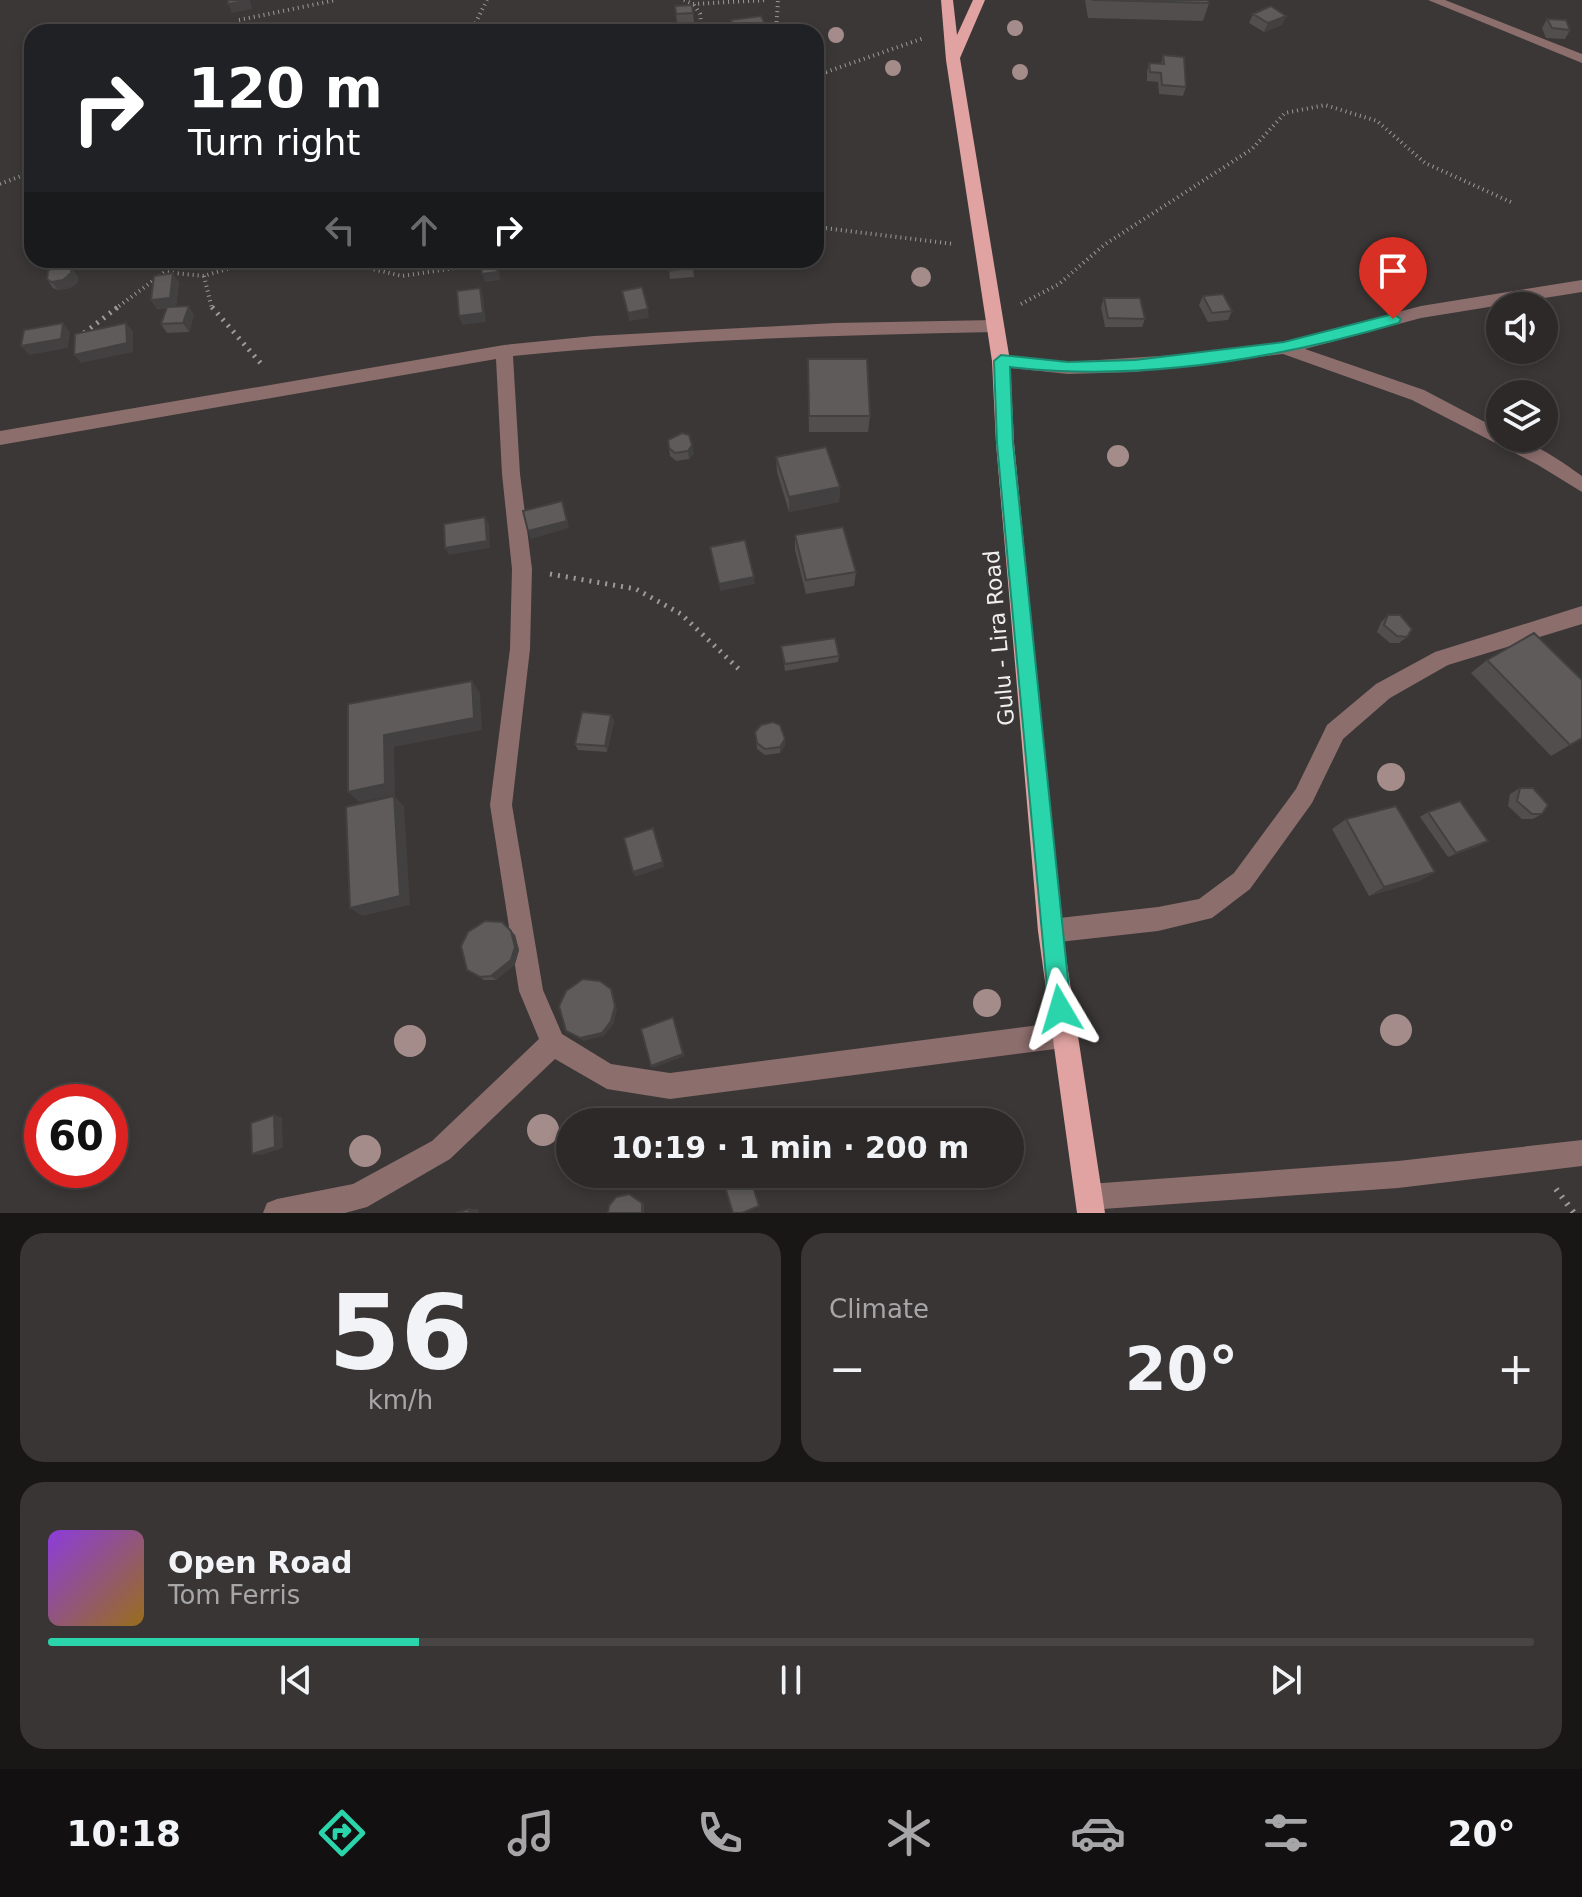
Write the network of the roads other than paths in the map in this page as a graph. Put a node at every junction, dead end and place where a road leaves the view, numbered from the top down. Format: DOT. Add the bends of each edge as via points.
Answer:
graph roads {
  1 [pos="947,0"];
  2 [pos="979,0"];
  3 [pos="1434,0"];
  4 [pos="1582,59"];
  5 [pos="953,60"];
  6 [pos="1582,286"];
  7 [pos="994,320"];
  8 [pos="1284,348"];
  9 [pos="504,351"];
  10 [pos="1001,361"];
  11 [pos="1486,431"];
  12 [pos="0,438"];
  13 [pos="1528,452"];
  14 [pos="1582,485"];
  15 [pos="1582,615"];
  16 [pos="1050,931"];
  17 [pos="1063,1035"];
  18 [pos="553,1043"];
  19 [pos="1582,1153"];
  20 [pos="1090,1205"];
  21 [pos="277,1213"];
  1 -- 5 [label="main road, Gulu - Lira Road"];
  2 -- 5 [label="main road"];
  3 -- 4 [label="street"];
  5 -- 7 [label="main road, Gulu - Lira Road"];
  6 -- 8 [label="street" via="1421,312"];
  7 -- 9 [label="street"];
  7 -- 10 [label="main road, Gulu - Lira Road"];
  8 -- 10 [label="street" via="1135,366 1068,368"];
  8 -- 11 [label="street" via="1418,395"];
  9 -- 12 [label="street"];
  9 -- 18 [label="street" via="522,569 520,649 501,805 531,991"];
  10 -- 16 [label="main road, Gulu - Lira Road"];
  13 -- 14 [label="street"];
  15 -- 16 [label="street" via="1442,658 1383,691 1335,732 1304,796 1251,869 1204,910"];
  16 -- 17 [label="main road, Gulu - Lira Road"];
  17 -- 18 [label="street" via="670,1086 607,1076"];
  17 -- 20 [label="main road, Gulu - Lira Road"];
  18 -- 21 [label="street" via="441,1150 357,1197"];
  19 -- 20 [label="street"];
}
